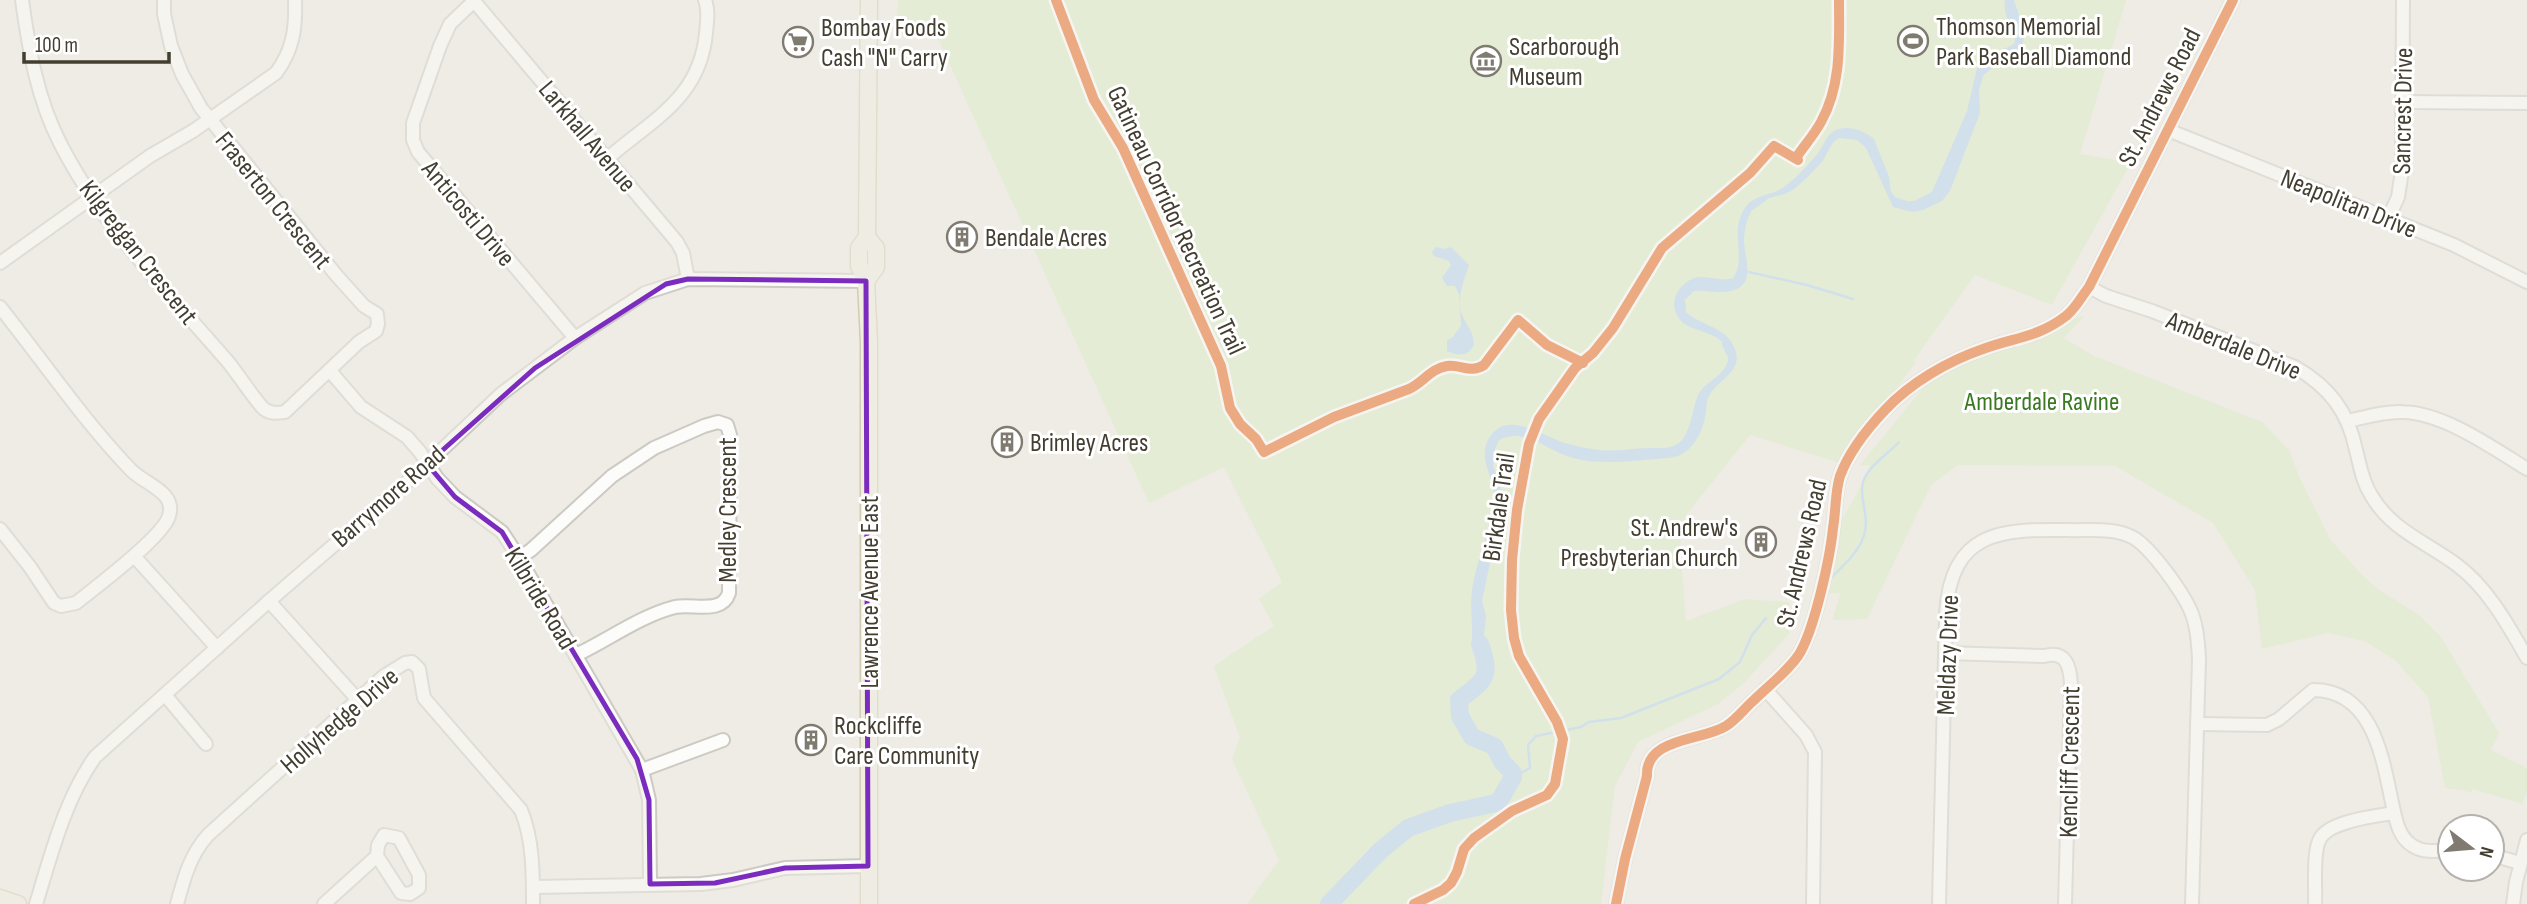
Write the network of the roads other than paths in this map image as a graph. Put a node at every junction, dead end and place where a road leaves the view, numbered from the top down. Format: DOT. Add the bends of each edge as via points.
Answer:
graph roads {
  1 [pos="22,0"];
  2 [pos="164,0"];
  3 [pos="295,0"];
  4 [pos="473,0"];
  5 [pos="705,0"];
  6 [pos="869,0"];
  7 [pos="2233,0"];
  8 [pos="2403,0"];
  9 [pos="2403,103"];
  10 [pos="2527,103"];
  11 [pos="209,120"];
  12 [pos="2168,130"];
  13 [pos="608,158"];
  14 [pos="93,198"];
  15 [pos="2388,219"];
  16 [pos="0,262"];
  17 [pos="688,279"];
  18 [pos="866,281"];
  19 [pos="2527,282"];
  20 [pos="2089,287"];
  21 [pos="0,307"];
  22 [pos="575,338"];
  23 [pos="330,371"];
  24 [pos="2348,421"];
  25 [pos="427,464"];
  26 [pos="2527,469"];
  27 [pos="0,529"];
  28 [pos="134,556"];
  29 [pos="519,558"];
  30 [pos="268,601"];
  31 [pos="217,648"];
  32 [pos="1945,653"];
  33 [pos="576,655"];
  34 [pos="2527,658"];
  35 [pos="1765,689"];
  36 [pos="165,695"];
  37 [pos="358,700"];
  38 [pos="2197,724"];
  39 [pos="723,740"];
  40 [pos="206,744"];
  41 [pos="642,770"];
  42 [pos="2394,813"];
  43 [pos="2527,840"];
  44 [pos="2436,851"];
  45 [pos="377,856"];
  46 [pos="2506,859"];
  47 [pos="2520,863"];
  48 [pos="868,866"];
  49 [pos="650,884"];
  50 [pos="533,887"];
  51 [pos="0,898"];
  52 [pos="18,904"];
  53 [pos="36,904"];
  54 [pos="177,904"];
  55 [pos="324,904"];
  56 [pos="533,904"];
  57 [pos="869,904"];
  58 [pos="1616,904"];
  59 [pos="1813,904"];
  60 [pos="1939,904"];
  61 [pos="2066,904"];
  62 [pos="2192,904"];
  63 [pos="2315,904"];
  64 [pos="2513,904"];
  1 -- 14 [label="street, Kilgreggan Crescent" via="34,75 47,114"];
  2 -- 11 [label="street, Fraserton Crescent" via="171,46"];
  3 -- 11 [label="street" via="295,33 285,61 276,73"];
  4 -- 13 [label="street, Larkhall Avenue"];
  4 -- 22 [label="street, Anticosti Drive" via="450,24 440,46 413,123 413,140 418,152"];
  5 -- 13 [label="street" via="706,40 693,80 678,100"];
  6 -- 18 [label="main road, Lawrence Avenue East" via="867,237 876,248 876,267"];
  7 -- 12 [label="street, St. Andrews Road"];
  8 -- 9 [label="street, Sancrest Drive"];
  9 -- 10 [label="street"];
  9 -- 15 [label="street, Sancrest Drive" via="2402,181"];
  11 -- 14 [label="street"];
  11 -- 23 [label="street, Fraserton Crescent" via="337,276 377,314 376,331"];
  12 -- 15 [label="street, Neapolitan Drive"];
  12 -- 20 [label="street, St. Andrews Road"];
  13 -- 17 [label="street, Larkhall Avenue" via="677,242"];
  14 -- 16 [label="street"];
  14 -- 23 [label="street, Kilgreggan Crescent" via="263,408 285,412"];
  15 -- 19 [label="street, Neapolitan Drive" via="2454,245"];
  17 -- 18 [label="street, Barrymore Road"];
  17 -- 22 [label="street, Barrymore Road" via="645,293"];
  18 -- 48 [label="main road, Lawrence Avenue East"];
  20 -- 24 [label="street, Amberdale Drive" via="2295,368 2330,393"];
  20 -- 35 [label="street, St. Andrews Road" via="2071,311 2049,327 1948,364 1885,410 1853,450 1840,476 1825,576 1804,644"];
  21 -- 28 [label="street" via="132,471 169,500 169,518"];
  22 -- 25 [label="street, Barrymore Road" via="501,394"];
  23 -- 25 [label="street, Kilbride Road" via="361,407 407,437"];
  24 -- 26 [label="street" via="2396,412 2421,414 2473,436"];
  24 -- 34 [label="street, Amberdale Drive" via="2365,482 2377,505 2394,525 2458,565 2483,588"];
  25 -- 29 [label="street, Kilbride Road" via="455,497 502,532"];
  25 -- 30 [label="street, Barrymore Road"];
  27 -- 28 [label="street" via="49,598 61,606 76,603"];
  28 -- 31 [label="street"];
  29 -- 33 [label="street, Kilbride Road"];
  29 -- 33 [label="street, Medley Crescent" via="612,476 654,448 704,426 727,425 726,601 652,615"];
  30 -- 31 [label="street, Barrymore Road"];
  30 -- 37 [label="street"];
  31 -- 36 [label="street, Barrymore Road"];
  32 -- 38 [label="street, Meldazy Drive" via="1950,581 1975,546 2016,530 2125,534 2151,552 2192,613 2198,631"];
  32 -- 60 [label="street, Meldazy Drive"];
  32 -- 61 [label="street, Kencliff Crescent" via="2054,654 2068,663"];
  33 -- 41 [label="street, Kilbride Road"];
  35 -- 58 [label="street, St. Andrews Road" via="1727,725 1667,746 1653,758 1647,767"];
  35 -- 59 [label="street" via="1806,735 1815,752"];
  36 -- 40 [label="street"];
  36 -- 53 [label="street, Barrymore Road" via="85,770 60,828"];
  37 -- 50 [label="street, Hollyhedge Drive" via="405,663 412,662 419,669 424,698 522,810"];
  37 -- 54 [label="street, Hollyhedge Drive" via="202,841 189,863"];
  38 -- 42 [label="street" via="2267,725 2313,690 2339,695 2368,722"];
  38 -- 62 [label="street, Meldazy Drive"];
  39 -- 41 [label="street"];
  41 -- 49 [label="street, Kilbride Road" via="649,800"];
  42 -- 44 [label="street" via="2403,838 2413,846"];
  42 -- 63 [label="street" via="2334,826 2321,837"];
  43 -- 47 [label="street"];
  45 -- 45 [label="street" via="384,835 399,838 419,875 419,888 401,893"];
  45 -- 55 [label="street"];
  46 -- 47 [label="street"];
  47 -- 64 [label="street"];
  48 -- 49 [label="street" via="785,868 715,883"];
  48 -- 57 [label="main road, Lawrence Avenue East"];
  49 -- 50 [label="street"];
  50 -- 56 [label="street, Hollyhedge Drive"];
  51 -- 52 [label="main road"];
}
